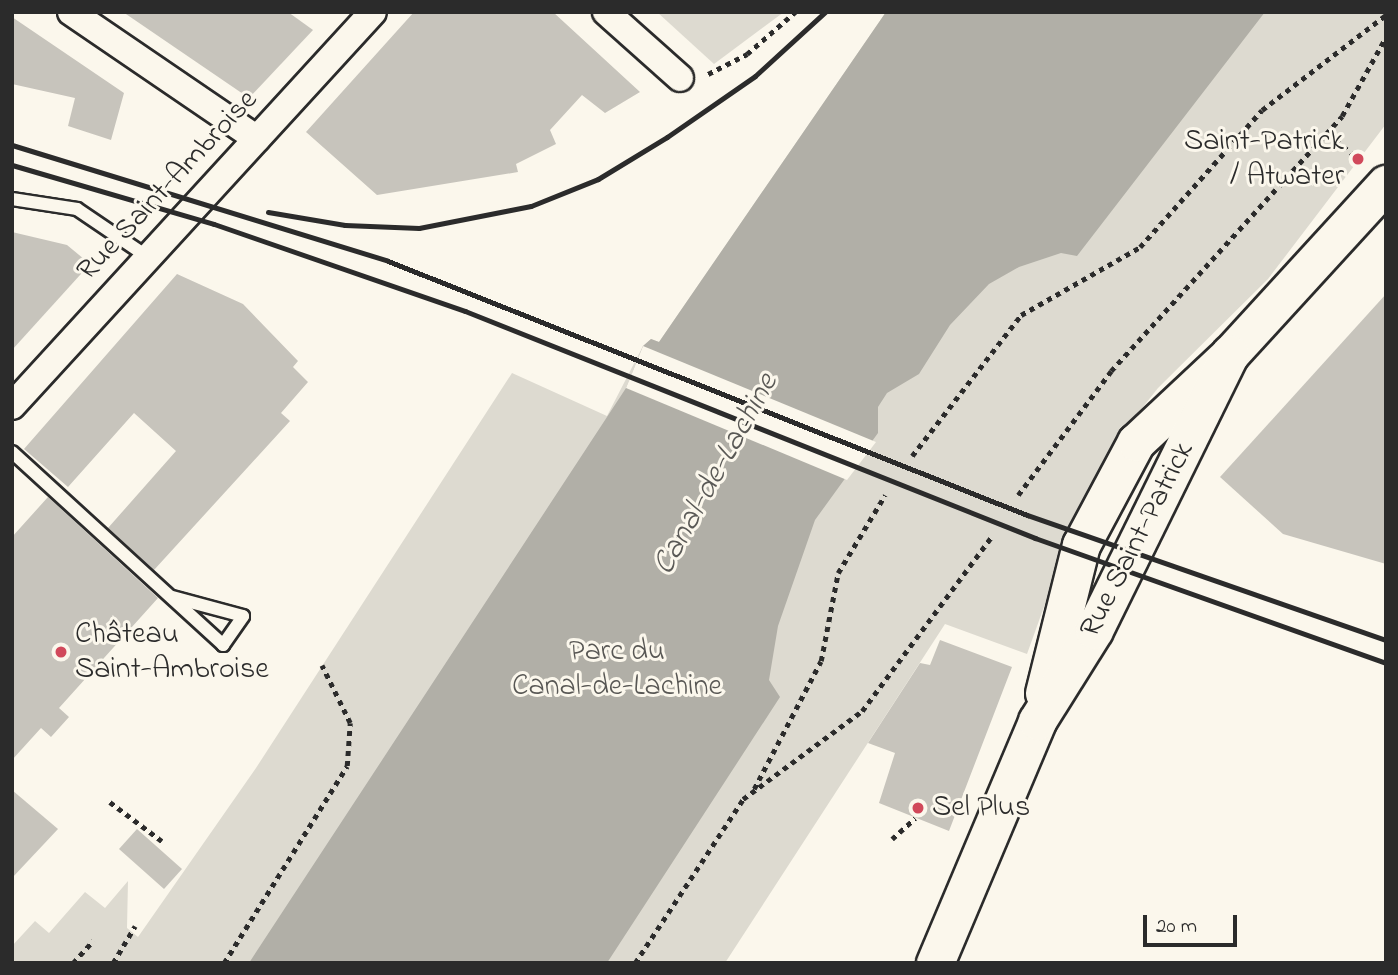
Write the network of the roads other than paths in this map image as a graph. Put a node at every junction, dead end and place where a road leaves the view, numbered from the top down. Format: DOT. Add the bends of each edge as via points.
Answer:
graph roads {
  1 [pos="71,12"];
  2 [pos="373,12"];
  3 [pos="606,12"];
  4 [pos="680,78"];
  5 [pos="257,139"];
  6 [pos="1386,184"];
  7 [pos="12,199"];
  8 [pos="148,257"];
  9 [pos="12,406"];
  10 [pos="12,452"];
  11 [pos="172,597"];
  12 [pos="935,963"];
  1 -- 5 [label="street"];
  2 -- 5 [label="street, Rue Saint-Ambroise"];
  3 -- 4 [label="street"];
  5 -- 8 [label="street, Rue Saint-Ambroise"];
  6 -- 12 [label="main road, Rue Saint-Patrick" via="1230,354 1149,427 1110,485 1081,545 1037,721"];
  7 -- 8 [label="lane" via="77,209"];
  8 -- 9 [label="street, Rue Saint-Ambroise"];
  10 -- 11 [label="lane"];
  11 -- 11 [label="lane" via="223,645 243,615"];
}
